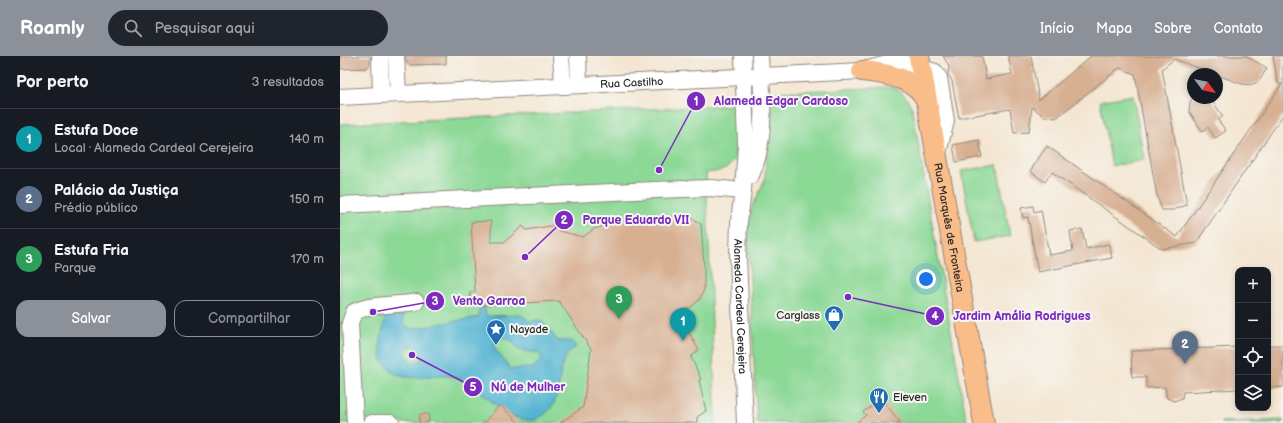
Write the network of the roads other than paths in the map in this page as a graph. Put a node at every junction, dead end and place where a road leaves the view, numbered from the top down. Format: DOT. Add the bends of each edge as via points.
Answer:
graph roads {
  1 [pos="380,56"];
  2 [pos="396,56"];
  3 [pos="561,56"];
  4 [pos="578,56"];
  5 [pos="744,56"];
  6 [pos="760,56"];
  7 [pos="898,59"];
  8 [pos="920,61"];
  9 [pos="862,70"];
  10 [pos="761,76"];
  11 [pos="745,77"];
  12 [pos="579,85"];
  13 [pos="563,86"];
  14 [pos="398,94"];
  15 [pos="382,95"];
  16 [pos="340,97"];
  17 [pos="926,100"];
  18 [pos="937,163"];
  19 [pos="743,191"];
  20 [pos="340,205"];
  21 [pos="416,302"];
  22 [pos="355,423"];
  23 [pos="372,423"];
  24 [pos="391,423"];
  25 [pos="745,423"];
  26 [pos="984,423"];
  1 -- 15 [label="street"];
  2 -- 14 [label="street"];
  3 -- 13 [label="street"];
  4 -- 12 [label="street"];
  5 -- 11 [label="street"];
  6 -- 10 [label="street"];
  7 -- 8 [label="street, Rua Castilho"];
  7 -- 9 [label="street, Rua Castilho"];
  8 -- 17 [label="main road, Rua Marquês de Fronteira"];
  8 -- 18 [label="street, Rua Castilho" via="939,78 946,116"];
  9 -- 10 [label="street, Rua Castilho"];
  9 -- 17 [label="main road" via="910,83 922,92"];
  10 -- 11 [label="street, Rua Castilho"];
  10 -- 19 [label="street" via="760,141 754,168"];
  11 -- 12 [label="street, Rua Castilho"];
  11 -- 19 [label="street" via="746,145"];
  12 -- 13 [label="street, Rua Castilho"];
  13 -- 14 [label="street, Rua Castilho"];
  14 -- 15 [label="street, Rua Castilho"];
  15 -- 16 [label="street, Rua Castilho"];
  17 -- 18 [label="main road, Rua Marquês de Fronteira"];
  18 -- 26 [label="main road, Rua Marquês de Fronteira"];
  19 -- 20 [label="street" via="712,188"];
  19 -- 25 [label="street, Alameda Cardeal Cerejeira" via="738,257"];
  21 -- 22 [label="street" via="365,306 354,312 350,323"];
  23 -- 24 [label="street"];
}
